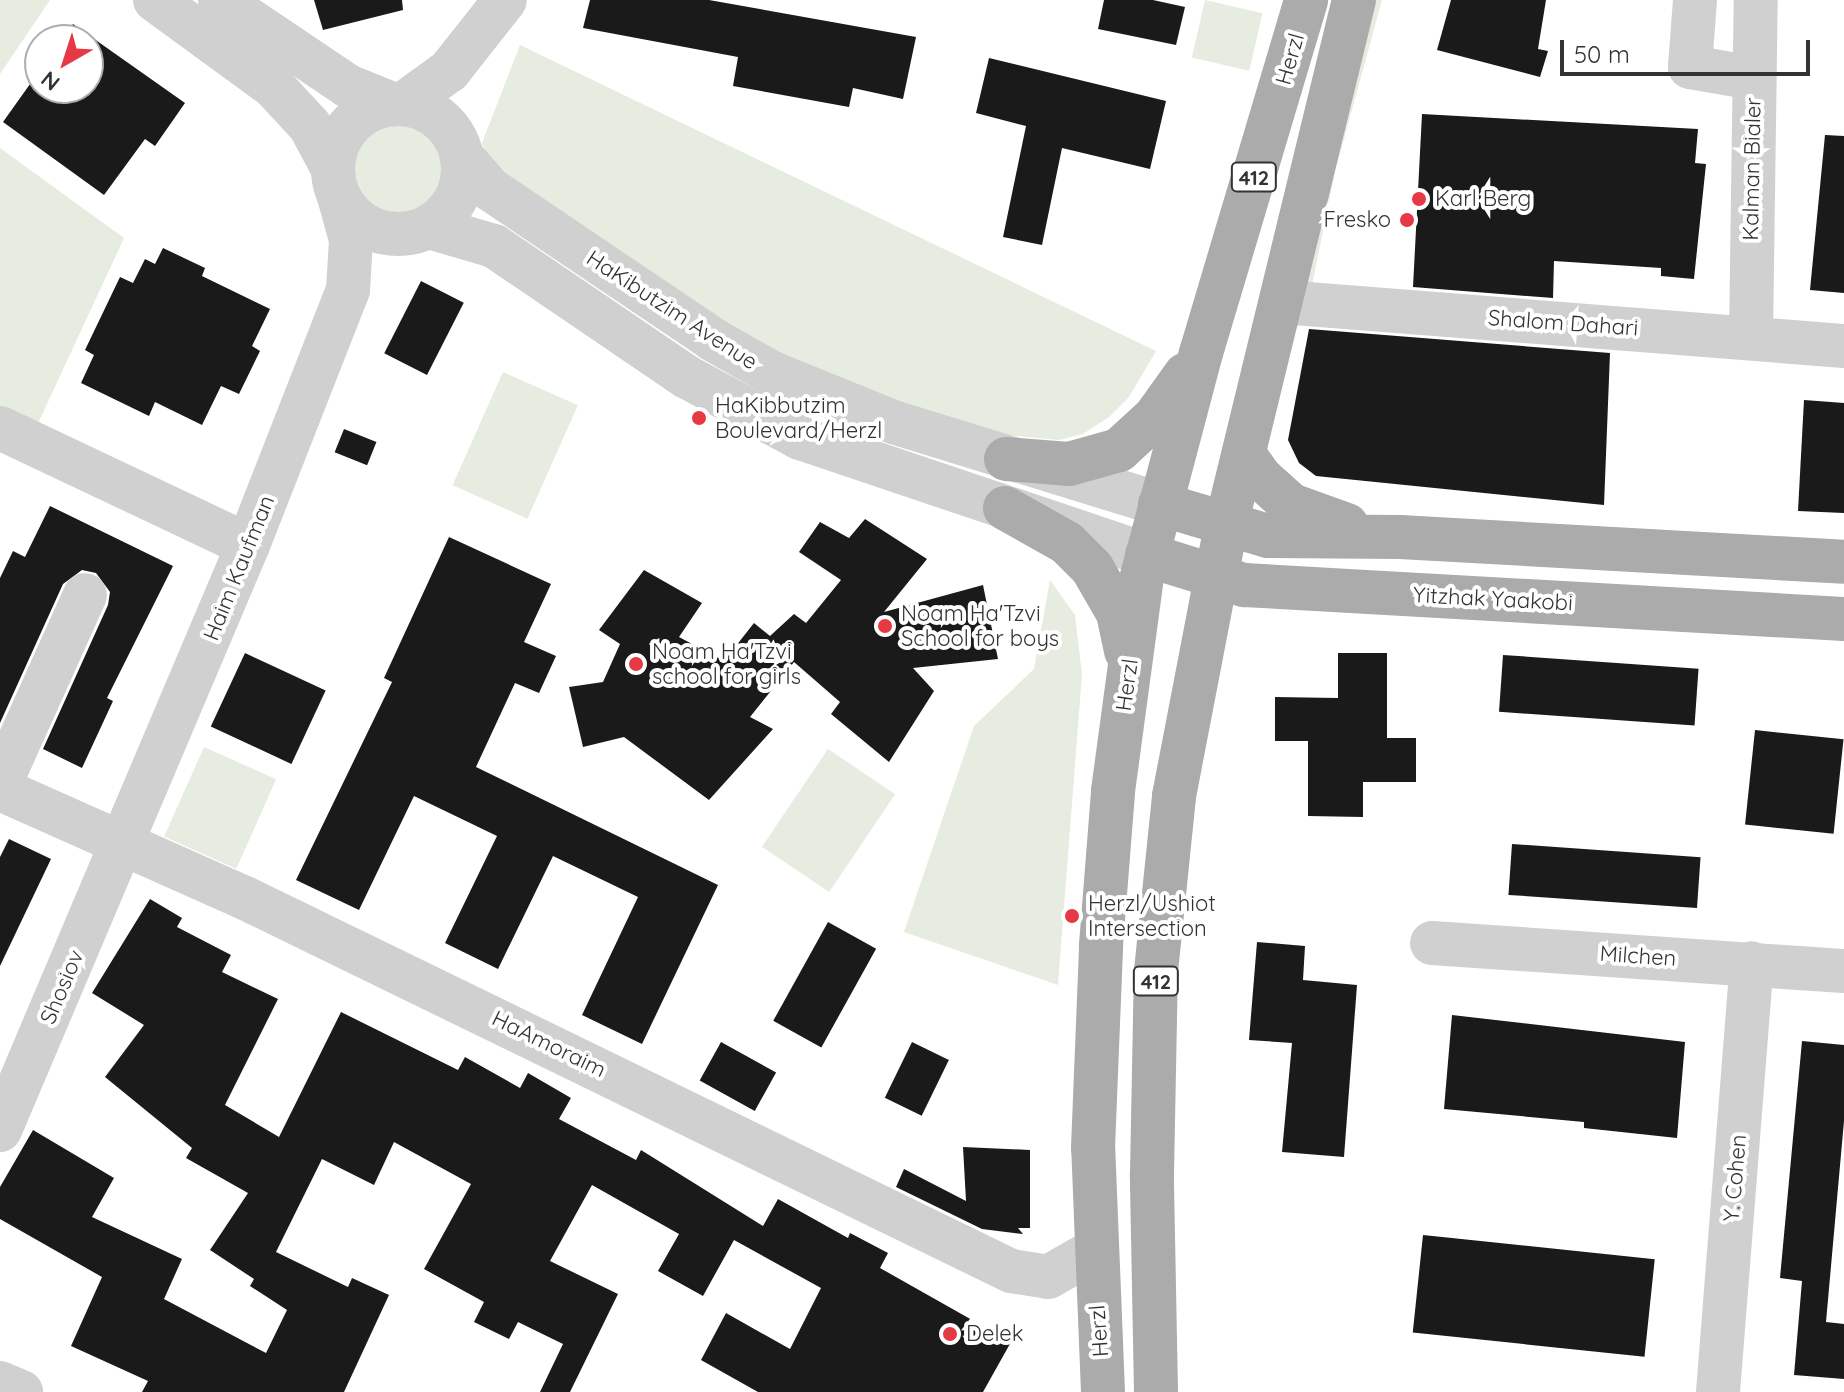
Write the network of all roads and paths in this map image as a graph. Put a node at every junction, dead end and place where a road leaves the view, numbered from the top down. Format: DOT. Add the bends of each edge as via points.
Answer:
graph roads {
  1 [pos="155,0"];
  2 [pos="220,0"];
  3 [pos="505,0"];
  4 [pos="1306,0"];
  5 [pos="1354,0"];
  6 [pos="1695,0"];
  7 [pos="1756,0"];
  8 [pos="463,57"];
  9 [pos="1754,78"];
  10 [pos="398,104"];
  11 [pos="458,146"];
  12 [pos="337,184"];
  13 [pos="417,230"];
  14 [pos="348,290"];
  15 [pos="1282,302"];
  16 [pos="1751,338"];
  17 [pos="1844,346"];
  18 [pos="1201,353"];
  19 [pos="0,428"];
  20 [pos="1244,454"];
  21 [pos="1006,459"];
  22 [pos="1160,504"];
  23 [pos="1005,508"];
  24 [pos="1226,525"];
  25 [pos="1400,537"];
  26 [pos="248,545"];
  27 [pos="1147,555"];
  28 [pos="1844,562"];
  29 [pos="1215,577"];
  30 [pos="85,595"];
  31 [pos="1844,619"];
  32 [pos="1130,667"];
  33 [pos="0,786"];
  34 [pos="124,844"];
  35 [pos="1432,943"];
  36 [pos="1752,963"];
  37 [pos="1844,971"];
  38 [pos="0,1130"];
  39 [pos="1094,1251"];
  40 [pos="0,1383"];
  41 [pos="1103,1391"];
  42 [pos="21,1392"];
  43 [pos="1162,1392"];
  44 [pos="1718,1392"];
  1 -- 12 [label="street" via="273,86 310,126"];
  2 -- 10 [label="street" via="348,86"];
  3 -- 8 [label="street"];
  4 -- 18 [label="main road, Herzl / 412"];
  5 -- 15 [label="main road, 412"];
  6 -- 9 [label="street" via="1690,67"];
  7 -- 9 [label="street, Kalman Bialer"];
  8 -- 10 [label="street"];
  8 -- 11 [label="street"];
  9 -- 16 [label="street, Kalman Bialer"];
  10 -- 11 [label="street" via="441,120"];
  10 -- 12 [label="street" via="351,123 341,137"];
  11 -- 13 [label="street" via="457,197"];
  11 -- 21 [label="street, HaKibutzim Avenue" via="490,189 750,362 832,399"];
  12 -- 13 [label="street" via="368,227"];
  12 -- 14 [label="street, Haim Kaufman" via="351,240"];
  13 -- 14 [label="street, Haim Kaufman"];
  13 -- 23 [label="street, HaKibutzim Avenue" via="494,246 687,377 759,419 851,459"];
  14 -- 26 [label="street, Haim Kaufman"];
  15 -- 16 [label="street, Shalom Dahari"];
  15 -- 20 [label="main road, 412"];
  16 -- 17 [label="street, Shalom Dahari"];
  18 -- 21 [label="main road" via="1155,417 1119,450 1069,464"];
  18 -- 22 [label="main road, Herzl / 412"];
  19 -- 26 [label="street"];
  20 -- 24 [label="main road, 412"];
  20 -- 25 [label="main road" via="1291,505 1340,524"];
  21 -- 22 [label="street, HaKibutzim Avenue"];
  22 -- 24 [label="main road, HaKibutzim Avenue"];
  22 -- 27 [label="main road, Herzl / 412"];
  23 -- 27 [label="street, HaKibutzim Avenue"];
  23 -- 32 [label="main road" via="1067,543 1092,568 1118,613"];
  24 -- 25 [label="main road" via="1268,536"];
  24 -- 29 [label="main road, 412"];
  25 -- 28 [label="main road"];
  26 -- 34 [label="street, Haim Kaufman"];
  27 -- 29 [label="main road, Yitzhak Yaakobi"];
  27 -- 32 [label="main road, Herzl / 412"];
  29 -- 31 [label="main road, Yitzhak Yaakobi" via="1281,588"];
  29 -- 43 [label="main road, 412" via="1174,796 1156,971"];
  30 -- 33 [label="street"];
  32 -- 39 [label="main road, Herzl / 412" via="1102,919"];
  33 -- 34 [label="street, HaAmoraim"];
  34 -- 38 [label="street, Shosiov"];
  34 -- 39 [label="street, HaAmoraim" via="546,1042 1011,1271 1048,1277"];
  35 -- 36 [label="street, Milchen"];
  36 -- 37 [label="street, Milchen"];
  36 -- 44 [label="street, Y. Cohen"];
  39 -- 41 [label="main road, Herzl / 412"];
  40 -- 42 [label="street"];
  41 -- 43 [label="street"];
}
